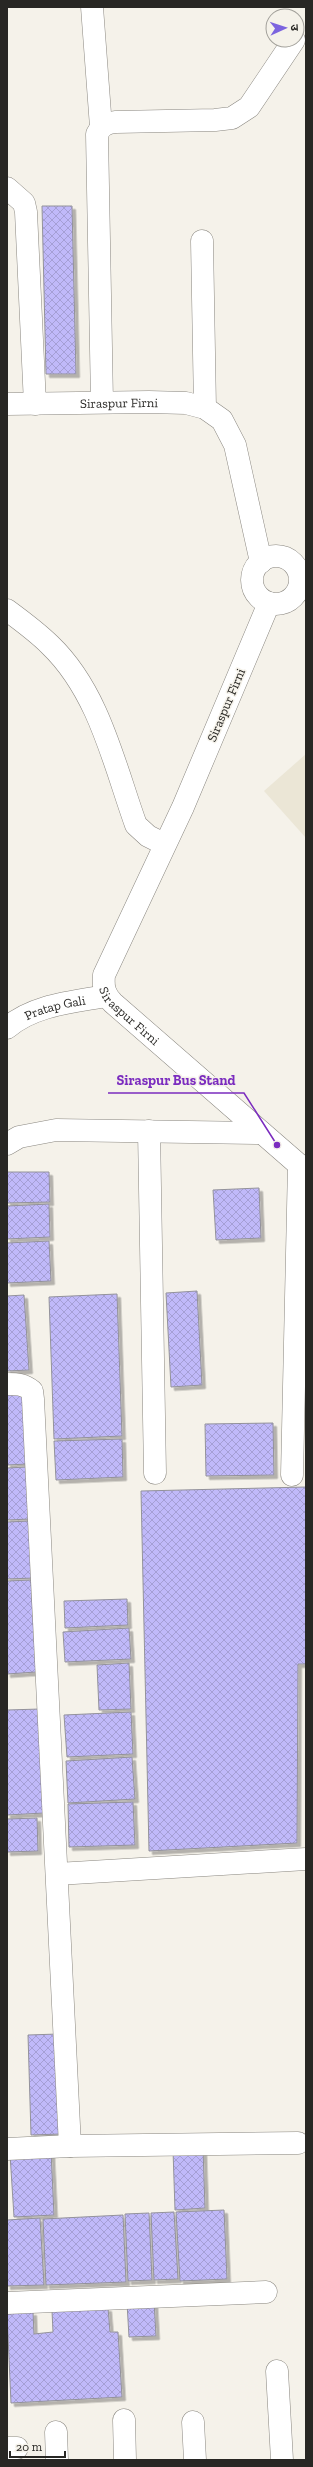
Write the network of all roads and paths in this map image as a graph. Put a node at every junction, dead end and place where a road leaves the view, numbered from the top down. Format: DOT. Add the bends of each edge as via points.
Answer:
graph roads {
  1 [pos="92,7"];
  2 [pos="289,48"];
  3 [pos="101,127"];
  4 [pos="7,188"];
  5 [pos="202,241"];
  6 [pos="102,402"];
  7 [pos="7,404"];
  8 [pos="35,404"];
  9 [pos="205,408"];
  10 [pos="261,562"];
  11 [pos="302,567"];
  12 [pos="269,603"];
  13 [pos="7,610"];
  14 [pos="164,844"];
  15 [pos="106,996"];
  16 [pos="7,1028"];
  17 [pos="149,1131"];
  18 [pos="262,1133"];
  19 [pos="7,1144"];
  20 [pos="302,1168"];
  21 [pos="7,1384"];
  22 [pos="155,1473"];
  23 [pos="292,1475"];
  24 [pos="306,1859"];
  25 [pos="57,1874"];
  26 [pos="298,2143"];
  27 [pos="70,2146"];
  28 [pos="7,2149"];
  29 [pos="266,2292"];
  30 [pos="7,2303"];
  31 [pos="277,2371"];
  32 [pos="124,2420"];
  33 [pos="193,2422"];
  34 [pos="56,2432"];
  35 [pos="57,2460"];
  36 [pos="125,2460"];
  37 [pos="195,2460"];
  38 [pos="282,2460"];
  1 -- 3 [label="street"];
  2 -- 3 [label="street" via="249,107 235,117 215,120 116,122 106,123"];
  3 -- 6 [label="street" via="97,134"];
  4 -- 8 [label="street" via="24,203 26,212"];
  5 -- 9 [label="street"];
  6 -- 8 [label="street, Siraspur Firni"];
  6 -- 9 [label="street, Siraspur Firni" via="186,403"];
  7 -- 8 [label="street, Siraspur Firni"];
  9 -- 10 [label="street, Siraspur Firni" via="222,420 235,445"];
  10 -- 11 [label="street" via="268,557 285,557"];
  10 -- 12 [label="street" via="255,568 253,585 256,592"];
  11 -- 12 [label="street" via="295,595 278,604"];
  12 -- 14 [label="street, Siraspur Firni" via="183,807"];
  13 -- 14 [label="street" via="51,646 80,685 98,719 136,826"];
  14 -- 15 [label="street, Siraspur Firni" via="104,975"];
  15 -- 16 [label="street, Pratap Gali" via="34,1012"];
  15 -- 18 [label="street, Siraspur Firni"];
  17 -- 18 [label="street"];
  17 -- 19 [label="street" via="49,1131 19,1137"];
  17 -- 22 [label="street"];
  18 -- 20 [label="street, Siraspur Firni"];
  20 -- 23 [label="street"];
  21 -- 25 [label="street" via="27,1387 32,1391 33,1399"];
  24 -- 25 [label="street"];
  25 -- 27 [label="street"];
  26 -- 27 [label="street"];
  27 -- 28 [label="street"];
  29 -- 30 [label="street"];
  31 -- 38 [label="street"];
  32 -- 36 [label="street"];
  33 -- 37 [label="street"];
  34 -- 35 [label="street"];
}
